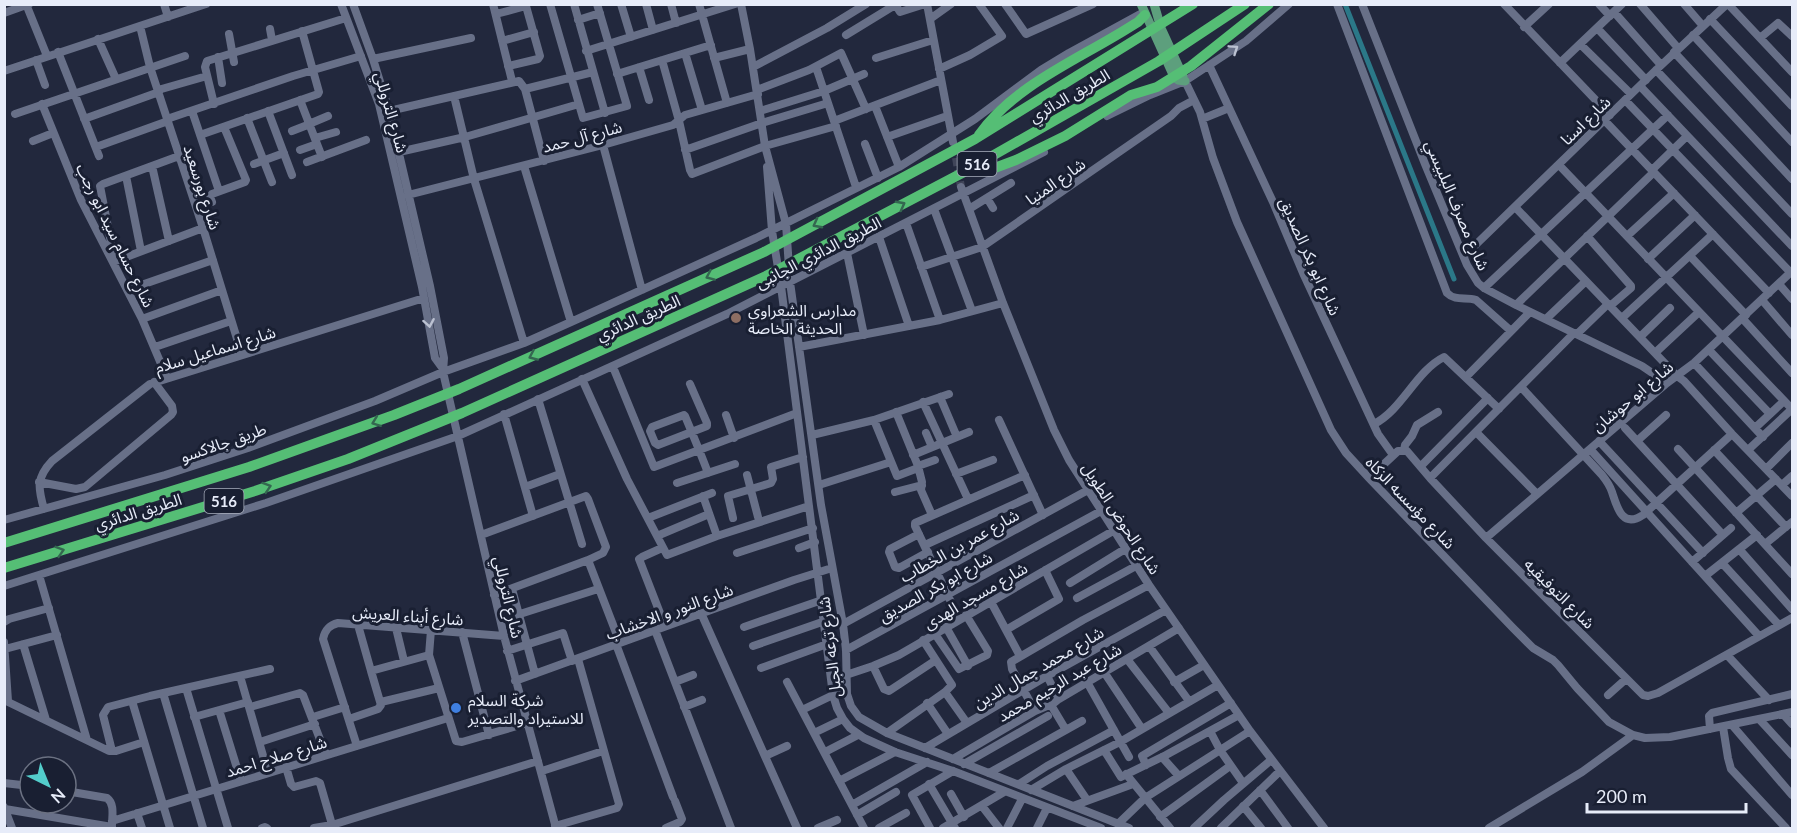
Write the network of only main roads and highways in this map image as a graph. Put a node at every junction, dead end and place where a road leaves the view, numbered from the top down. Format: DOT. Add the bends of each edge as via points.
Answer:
graph roads {
  1 [pos="1154,4"];
  2 [pos="1193,4"];
  3 [pos="1245,4"];
  4 [pos="1269,4"];
  5 [pos="1143,10"];
  6 [pos="1180,77"];
  7 [pos="975,139"];
  8 [pos="964,172"];
  9 [pos="4,543"];
  10 [pos="4,568"];
  1 -- 6 [label="main road"];
  2 -- 7 [label="highway, الطريق الدائري / 516"];
  3 -- 8 [label="highway, الطريق الدائري / 516" via="1159,61"];
  4 -- 6 [label="highway"];
  5 -- 6 [label="main road"];
  5 -- 7 [label="highway" via="1138,22 1015,97"];
  6 -- 8 [label="highway" via="1131,95 1016,160 992,169"];
  7 -- 9 [label="highway, الطريق الدائري / 516, one-way" via="764,252 459,389 249,467"];
  10 -- 8 [label="highway, الطريق الدائري / 516, one-way" via="286,481 462,413 766,276"];
}
